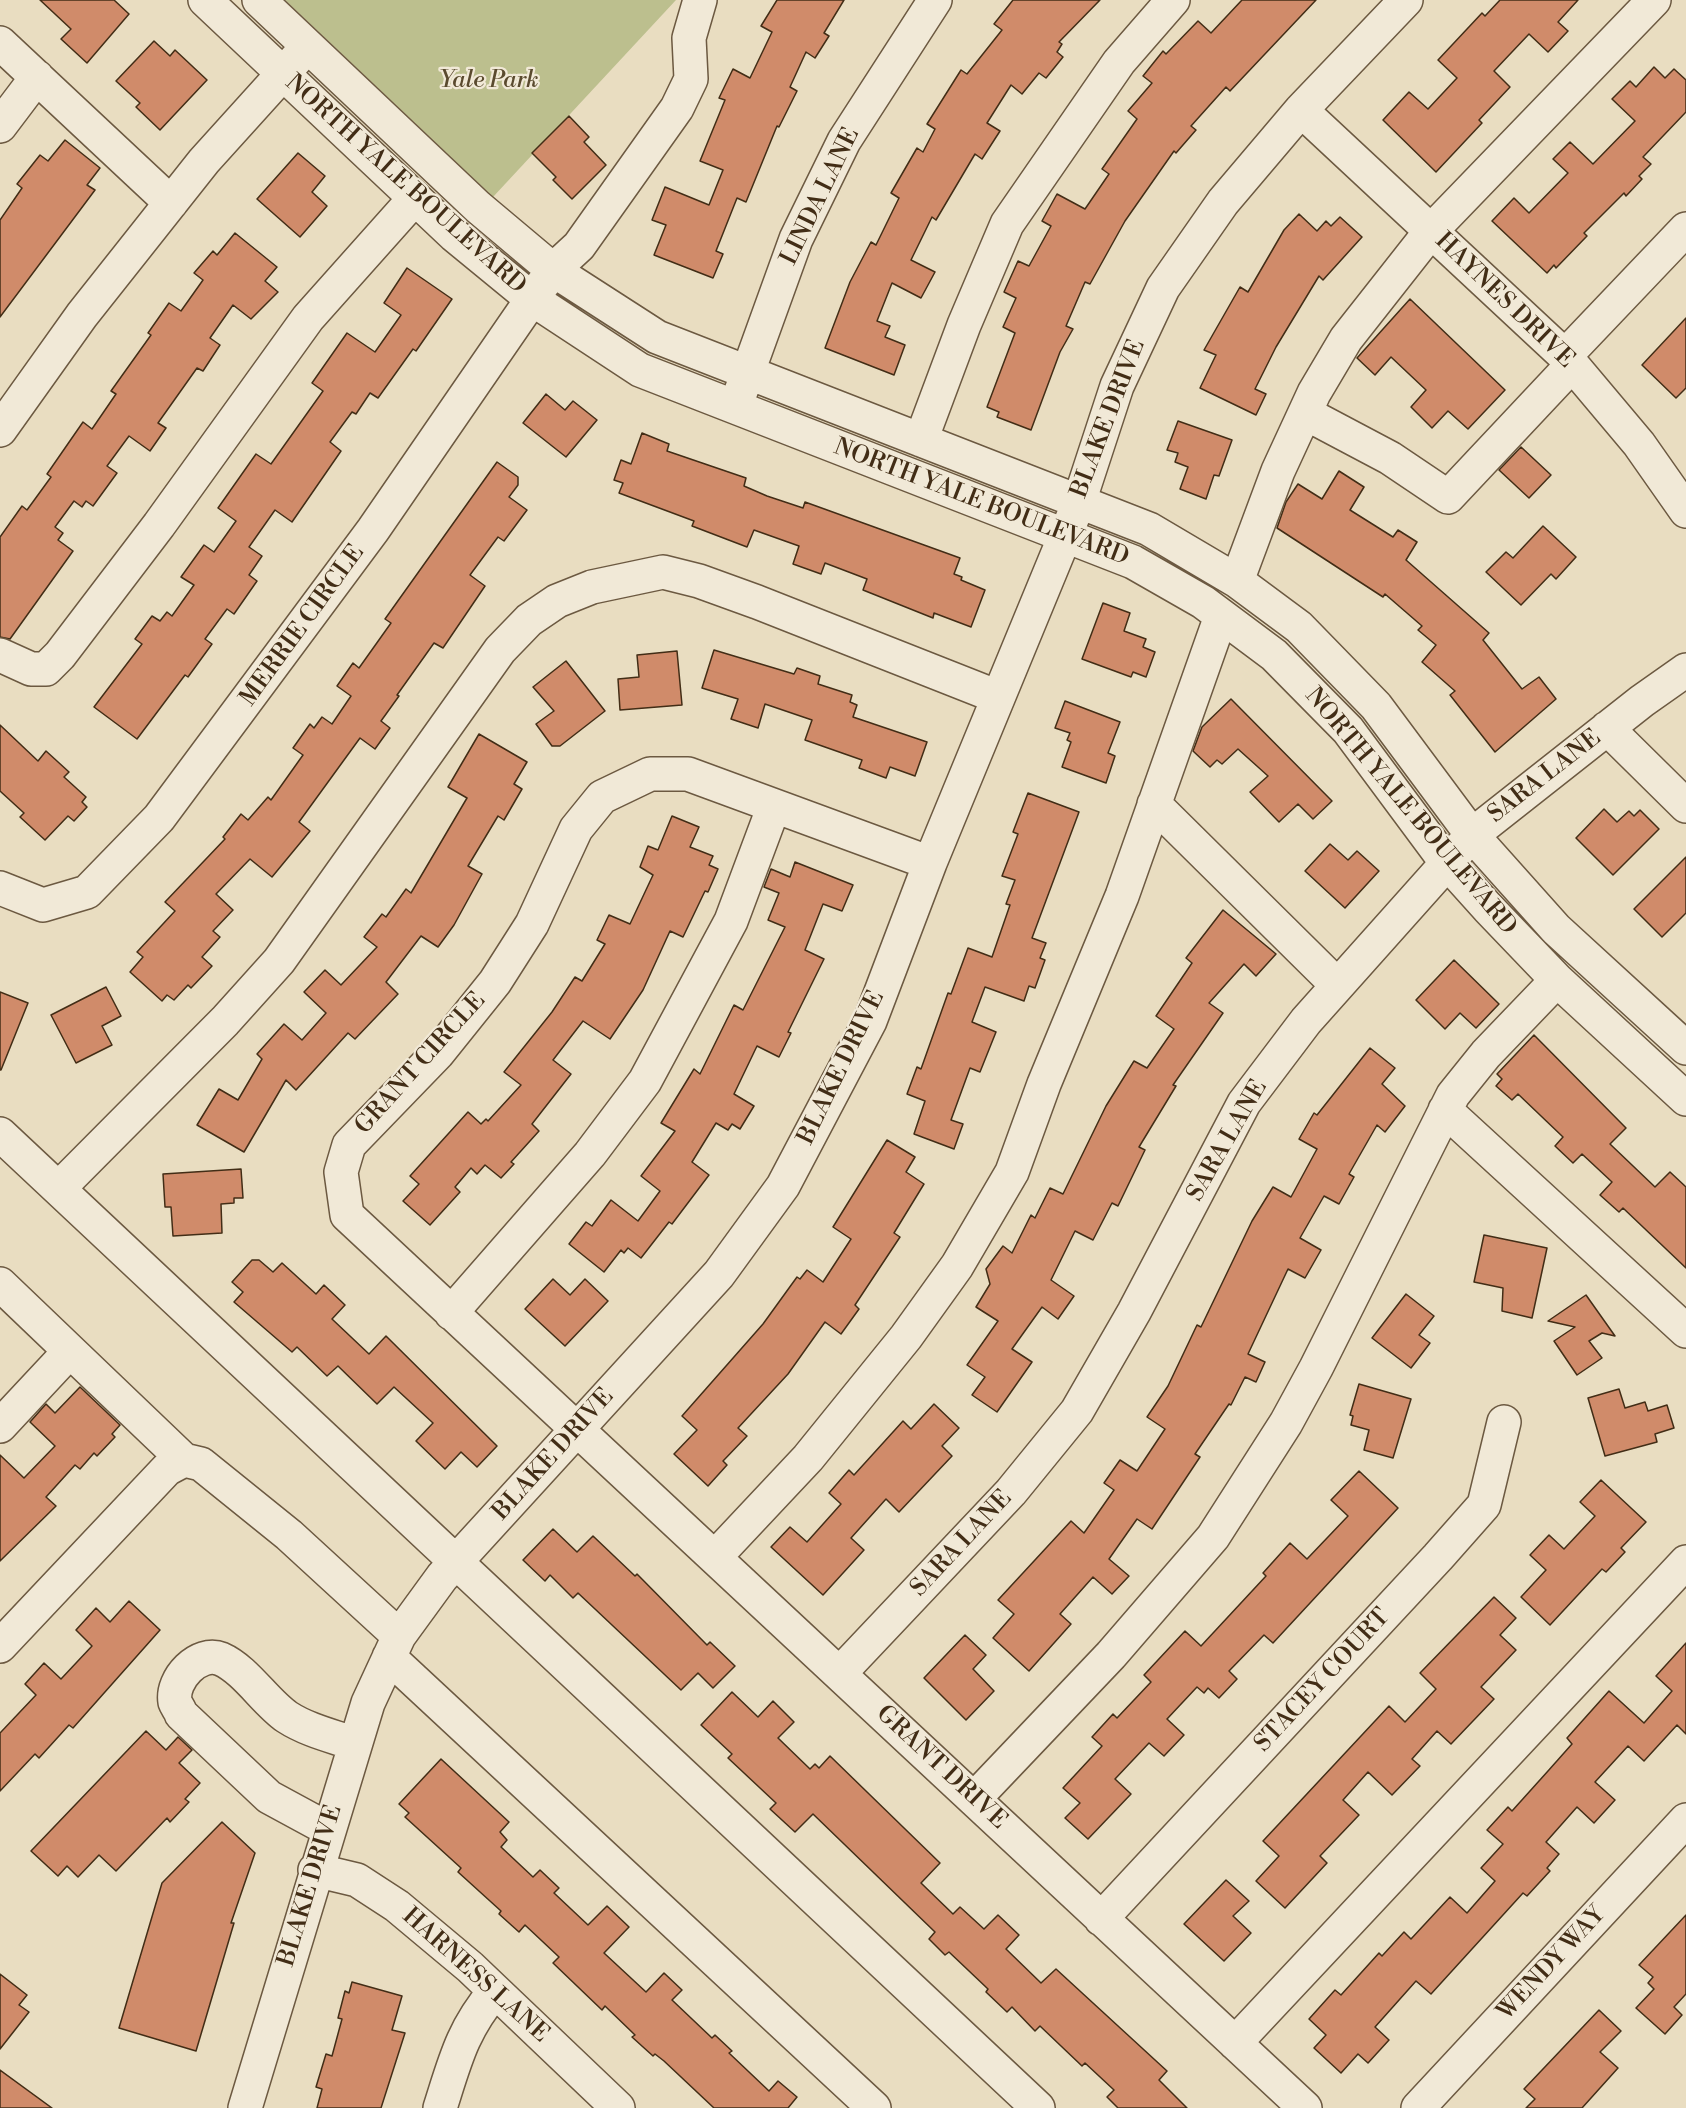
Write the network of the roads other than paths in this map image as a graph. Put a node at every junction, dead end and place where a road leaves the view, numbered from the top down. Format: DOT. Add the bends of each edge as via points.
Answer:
graph roads {
  1 [pos="205,0"];
  2 [pos="259,0"];
  3 [pos="700,0"];
  4 [pos="935,0"];
  5 [pos="1173,0"];
  6 [pos="1406,0"];
  7 [pos="1654,0"];
  8 [pos="0,43"];
  9 [pos="307,46"];
  10 [pos="283,74"];
  11 [pos="37,77"];
  12 [pos="1301,110"];
  13 [pos="0,126"];
  14 [pos="415,198"];
  15 [pos="171,203"];
  16 [pos="1686,229"];
  17 [pos="1431,231"];
  18 [pos="554,270"];
  19 [pos="531,299"];
  20 [pos="1568,361"];
  21 [pos="749,373"];
  22 [pos="735,407"];
  23 [pos="1305,412"];
  24 [pos="0,430"];
  25 [pos="921,440"];
  26 [pos="1681,491"];
  27 [pos="1079,502"];
  28 [pos="1063,535"];
  29 [pos="1237,581"];
  30 [pos="1221,616"];
  31 [pos="0,655"];
  32 [pos="1686,670"];
  33 [pos="998,697"];
  34 [pos="1607,728"];
  35 [pos="1154,804"];
  36 [pos="774,806"];
  37 [pos="1686,806"];
  38 [pos="1472,835"];
  39 [pos="1447,862"];
  40 [pos="930,863"];
  41 [pos="0,888"];
  42 [pos="1557,980"];
  43 [pos="1337,985"];
  44 [pos="1686,1048"];
  45 [pos="1686,1099"];
  46 [pos="1445,1110"];
  47 [pos="0,1134"];
  48 [pos="58,1188"];
  49 [pos="0,1284"];
  50 [pos="451,1313"];
  51 [pos="1686,1331"];
  52 [pos="70,1351"];
  53 [pos="1504,1422"];
  54 [pos="0,1426"];
  55 [pos="577,1429"];
  56 [pos="184,1460"];
  57 [pos="715,1557"];
  58 [pos="1686,1562"];
  59 [pos="455,1563"];
  60 [pos="0,1646"];
  61 [pos="394,1647"];
  62 [pos="840,1673"];
  63 [pos="355,1744"];
  64 [pos="974,1799"];
  65 [pos="1686,1820"];
  66 [pos="328,1828"];
  67 [pos="315,1870"];
  68 [pos="1101,1919"];
  69 [pos="495,1991"];
  70 [pos="1234,2043"];
  71 [pos="245,2108"];
  72 [pos="440,2108"];
  73 [pos="618,2108"];
  74 [pos="874,2108"];
  75 [pos="1038,2108"];
  76 [pos="1305,2108"];
  77 [pos="1418,2108"];
  1 -- 10 [label="street, NORTH YALE BOULEVARD"];
  2 -- 9 [label="street, NORTH YALE BOULEVARD"];
  3 -- 18 [label="street, MERRIE CIRCLE" via="689,38 691,78 677,108 579,246"];
  4 -- 21 [label="street, LINDA LANE" via="844,141 796,239"];
  5 -- 25 [label="street" via="1119,62 1007,224"];
  6 -- 12 [label="street, BLAKE DRIVE"];
  7 -- 17 [label="street"];
  8 -- 11 [label="street"];
  9 -- 10 [label="street"];
  9 -- 18 [label="street, NORTH YALE BOULEVARD" via="478,207"];
  10 -- 14 [label="street, NORTH YALE BOULEVARD"];
  10 -- 15 [label="street"];
  11 -- 13 [label="street"];
  11 -- 15 [label="street"];
  12 -- 17 [label="street, HAYNES DRIVE"];
  12 -- 27 [label="street, BLAKE DRIVE" via="1223,202 1163,288 1117,386"];
  14 -- 19 [label="street, NORTH YALE BOULEVARD"];
  14 -- 31 [label="street" via="308,318 60,655 46,669 31,669"];
  15 -- 24 [label="street" via="82,315"];
  16 -- 20 [label="street"];
  17 -- 20 [label="street, HAYNES DRIVE"];
  17 -- 23 [label="street" via="1346,339"];
  18 -- 19 [label="street, MERRIE CIRCLE"];
  18 -- 21 [label="street, NORTH YALE BOULEVARD" via="657,337"];
  19 -- 22 [label="street, NORTH YALE BOULEVARD" via="640,370"];
  19 -- 41 [label="street, MERRIE CIRCLE" via="373,530 159,818 87,892 43,905"];
  20 -- 23 [label="street" via="1448,497 1390,458"];
  20 -- 26 [label="street, HAYNES DRIVE"];
  21 -- 22 [label="street, LINDA LANE"];
  21 -- 25 [label="street, NORTH YALE BOULEVARD"];
  22 -- 28 [label="street, NORTH YALE BOULEVARD"];
  23 -- 29 [label="street" via="1278,471"];
  25 -- 27 [label="street, NORTH YALE BOULEVARD"];
  27 -- 28 [label="street, BLAKE DRIVE"];
  27 -- 29 [label="street, NORTH YALE BOULEVARD" via="1149,529"];
  28 -- 30 [label="street, NORTH YALE BOULEVARD" via="1133,562"];
  28 -- 33 [label="street, BLAKE DRIVE"];
  29 -- 38 [label="street, NORTH YALE BOULEVARD" via="1299,627 1376,706"];
  30 -- 35 [label="street"];
  30 -- 39 [label="street, NORTH YALE BOULEVARD" via="1274,655 1348,730"];
  32 -- 34 [label="street, SARA LANE"];
  33 -- 40 [label="street, BLAKE DRIVE"];
  33 -- 48 [label="street" via="757,602 663,572 592,587 557,601 529,620 500,650 279,961 225,1021"];
  34 -- 37 [label="street"];
  34 -- 38 [label="street, SARA LANE"];
  35 -- 43 [label="street"];
  35 -- 57 [label="street" via="1122,896 1012,1172 986,1221 899,1346 808,1458"];
  36 -- 40 [label="street, GRANT CIRCLE"];
  36 -- 50 [label="street" via="731,921 645,1081 590,1154"];
  36 -- 50 [label="street, GRANT CIRCLE" via="688,774 650,774 602,797 576,829 532,924 495,982 438,1053 349,1145 341,1172 347,1215"];
  38 -- 39 [label="street, SARA LANE"];
  38 -- 44 [label="street, NORTH YALE BOULEVARD" via="1556,929"];
  39 -- 42 [label="street, NORTH YALE BOULEVARD"];
  39 -- 43 [label="street, SARA LANE"];
  40 -- 55 [label="street, BLAKE DRIVE" via="870,1021 783,1186 719,1274"];
  42 -- 45 [label="street, NORTH YALE BOULEVARD"];
  42 -- 46 [label="street" via="1486,1054"];
  43 -- 62 [label="street, SARA LANE" via="1244,1103 1077,1411 1011,1492"];
  46 -- 51 [label="street"];
  46 -- 64 [label="street" via="1316,1368 1286,1423 1213,1537 1111,1655"];
  47 -- 48 [label="street"];
  48 -- 59 [label="street"];
  49 -- 52 [label="street"];
  50 -- 55 [label="street, GRANT CIRCLE"];
  52 -- 54 [label="street"];
  52 -- 56 [label="street"];
  53 -- 68 [label="street, STACEY COURT" via="1484,1505"];
  55 -- 57 [label="street, GRANT DRIVE"];
  55 -- 59 [label="street, BLAKE DRIVE"];
  56 -- 60 [label="street" via="167,1469"];
  56 -- 61 [label="street" via="201,1464 289,1535"];
  57 -- 62 [label="street, GRANT DRIVE"];
  58 -- 70 [label="street"];
  59 -- 61 [label="street, BLAKE DRIVE" via="417,1607"];
  59 -- 75 [label="street"];
  61 -- 63 [label="street, BLAKE DRIVE" via="368,1703"];
  61 -- 74 [label="street"];
  62 -- 64 [label="street, GRANT DRIVE"];
  63 -- 66 [label="street, BLAKE DRIVE"];
  63 -- 66 [label="street" via="286,1716 221,1659 204,1658 177,1681 175,1702 181,1714 269,1797"];
  64 -- 68 [label="street, GRANT DRIVE"];
  65 -- 77 [label="street, WENDY WAY"];
  66 -- 67 [label="street, BLAKE DRIVE"];
  67 -- 69 [label="street, HARNESS LANE" via="357,1880 397,1906"];
  67 -- 71 [label="street, BLAKE DRIVE"];
  68 -- 70 [label="street, GRANT DRIVE"];
  69 -- 72 [label="street" via="462,2040"];
  69 -- 73 [label="street, HARNESS LANE"];
  70 -- 76 [label="street, GRANT DRIVE"];
}
